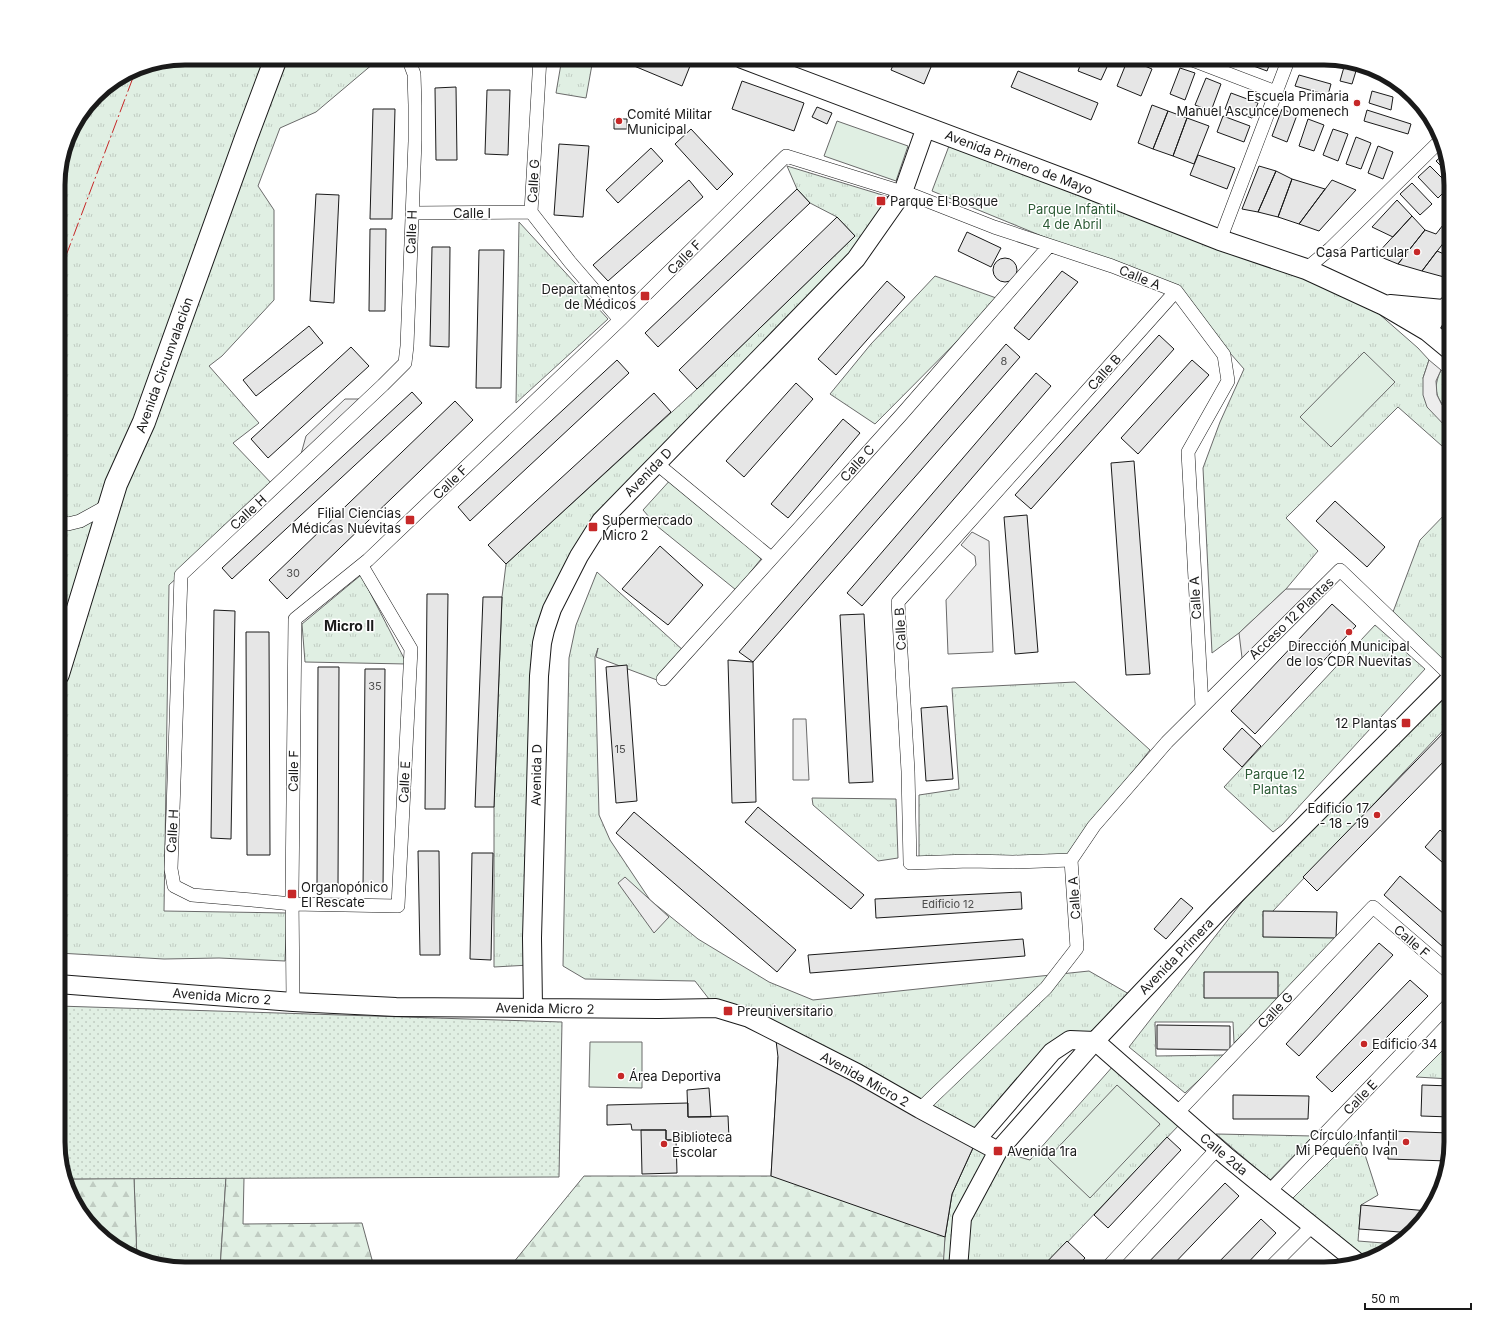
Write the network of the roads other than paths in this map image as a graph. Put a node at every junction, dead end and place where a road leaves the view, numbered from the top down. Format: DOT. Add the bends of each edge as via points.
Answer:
graph roads {
  1 [pos="273,65"];
  2 [pos="411,65"];
  3 [pos="540,65"];
  4 [pos="761,65"];
  5 [pos="1205,65"];
  6 [pos="1286,65"];
  7 [pos="1276,92"];
  8 [pos="926,127"];
  9 [pos="1437,144"];
  10 [pos="903,192"];
  11 [pos="532,212"];
  12 [pos="412,213"];
  13 [pos="1220,240"];
  14 [pos="1049,246"];
  15 [pos="1306,269"];
  16 [pos="1176,291"];
  17 [pos="1384,305"];
  18 [pos="1444,310"];
  19 [pos="1444,312"];
  20 [pos="620,320"];
  21 [pos="1428,331"];
  22 [pos="1444,344"];
  23 [pos="656,463"];
  24 [pos="109,505"];
  25 [pos="65,523"];
  26 [pos="771,558"];
  27 [pos="362,566"];
  28 [pos="65,651"];
  29 [pos="1444,670"];
  30 [pos="663,679"];
  31 [pos="1444,684"];
  32 [pos="1202,706"];
  33 [pos="1071,860"];
  34 [pos="292,904"];
  35 [pos="1373,907"];
  36 [pos="1444,968"];
  37 [pos="65,985"];
  38 [pos="293,1002"];
  39 [pos="533,1007"];
  40 [pos="1444,1009"];
  41 [pos="1095,1041"];
  42 [pos="920,1109"];
  43 [pos="1177,1113"];
  44 [pos="977,1139"];
  45 [pos="1217,1149"];
  46 [pos="998,1151"];
  47 [pos="1269,1192"];
  48 [pos="1312,1226"];
  49 [pos="1353,1259"];
  50 [pos="959,1262"];
  51 [pos="1112,1262"];
  52 [pos="1276,1262"];
  1 -- 24 [label="highway, Avenida Circunvalación" via="144,422"];
  2 -- 12 [label="street, Calle H" via="414,74 415,105"];
  3 -- 11 [label="street, Calle G"];
  4 -- 8 [label="main road, Avenida Primero de Mayo"];
  5 -- 7 [label="street"];
  6 -- 7 [label="street"];
  7 -- 13 [label="street"];
  8 -- 10 [label="street, Avenida D"];
  8 -- 13 [label="main road, Avenida Primero de Mayo"];
  9 -- 15 [label="street" via="1330,249"];
  10 -- 14 [label="street, Calle A"];
  10 -- 20 [label="street, Calle F" via="786,156"];
  10 -- 23 [label="street, Avenida D" via="856,259"];
  11 -- 12 [label="street, Calle I"];
  11 -- 20 [label="street, Calle G" via="570,262"];
  12 -- 34 [label="street, Calle H" via="405,363 181,575 171,869 174,886 192,895"];
  13 -- 15 [label="main road, Avenida Primero de Mayo"];
  14 -- 16 [label="street, Calle A" via="1112,266"];
  14 -- 26 [label="street, Calle C" via="902,414"];
  15 -- 17 [label="main road, Avenida Primero de Mayo"];
  16 -- 32 [label="street, Calle A" via="1224,355 1228,381 1188,452"];
  16 -- 33 [label="street, Calle B" via="898,602 908,771 910,863"];
  17 -- 18 [label="main road, Avenida Primero de Mayo"];
  17 -- 21 [label="main road, Avenida Primero de Mayo"];
  19 -- 21 [label="street" via="1435,318"];
  20 -- 27 [label="street, Calle F"];
  21 -- 22 [label="main road, Avenida Primero de Mayo"];
  23 -- 26 [label="street"];
  23 -- 39 [label="street, Avenida D" via="602,520 579,556 552,609 545,630 538,676 531,965"];
  24 -- 25 [label="street" via="80,521"];
  24 -- 28 [label="highway, Avenida Circunvalación"];
  26 -- 30 [label="street, Calle C"];
  27 -- 34 [label="street, Calle F" via="295,619"];
  27 -- 34 [label="street, Calle E" via="411,649 398,906"];
  29 -- 32 [label="street, Acceso 12 Plantas" via="1340,570"];
  31 -- 41 [label="street, Avenida Primera" via="1258,871"];
  32 -- 33 [label="street, Calle A" via="1094,826"];
  33 -- 42 [label="street, Calle A" via="1077,948 1046,988"];
  34 -- 38 [label="street, Calle F"];
  35 -- 36 [label="street, Calle F"];
  35 -- 43 [label="street, Calle G"];
  37 -- 38 [label="street, Avenida Micro 2"];
  38 -- 39 [label="street, Avenida Micro 2" via="396,1007"];
  39 -- 42 [label="street, Avenida Micro 2" via="716,1008 728,1011 749,1018 857,1073"];
  40 -- 47 [label="street, Calle E"];
  41 -- 43 [label="street, Calle 2da"];
  41 -- 44 [label="street" via="1070,1040 1052,1052"];
  41 -- 46 [label="street, Avenida Primera"];
  42 -- 44 [label="street, Avenida Micro 2"];
  43 -- 45 [label="street, Calle 2da"];
  44 -- 46 [label="street, Avenida Micro 2"];
  45 -- 47 [label="street, Calle 2da"];
  45 -- 51 [label="street"];
  46 -- 50 [label="street, Avenida Primera" via="962,1218"];
  47 -- 48 [label="street, Calle 2da"];
  48 -- 49 [label="street, Calle 2da"];
  48 -- 52 [label="street"];
}
